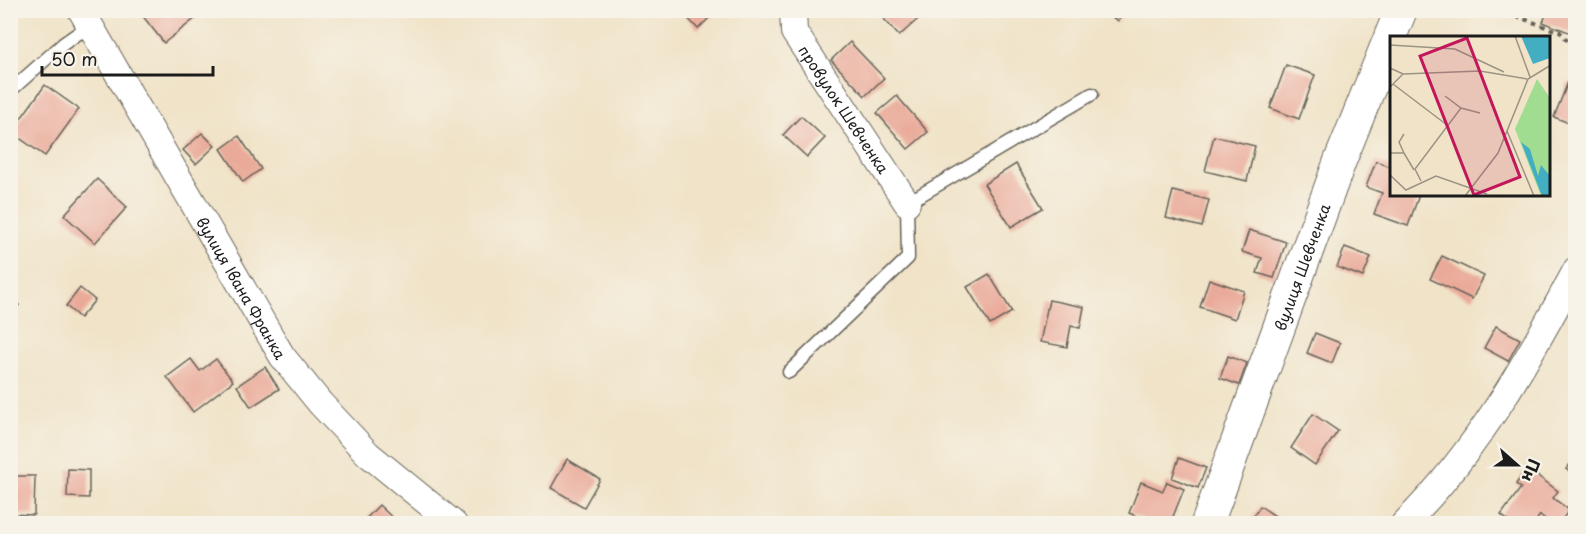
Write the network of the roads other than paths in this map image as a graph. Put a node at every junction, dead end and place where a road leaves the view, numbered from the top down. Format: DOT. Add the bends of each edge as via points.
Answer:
graph roads {
  1 [pos="793,10"];
  2 [pos="1401,10"];
  3 [pos="90,15"];
  4 [pos="1390,36"];
  5 [pos="1390,37"];
  6 [pos="10,91"];
  7 [pos="1092,94"];
  8 [pos="907,203"];
  9 [pos="1575,270"];
  10 [pos="789,372"];
  11 [pos="454,524"];
  12 [pos="1207,524"];
  13 [pos="1404,524"];
  1 -- 8 [label="street, провулок Шевченка" via="794,32"];
  2 -- 4 [label="street, вулиця Шевченка"];
  3 -- 6 [label="lane"];
  3 -- 11 [label="street, вулиця Івана Франка" via="282,356 368,454"];
  5 -- 12 [label="street, вулиця Шевченка" via="1340,161"];
  7 -- 8 [label="lane"];
  8 -- 10 [label="lane" via="908,258"];
  9 -- 13 [label="street" via="1520,374 1463,456"];
}
